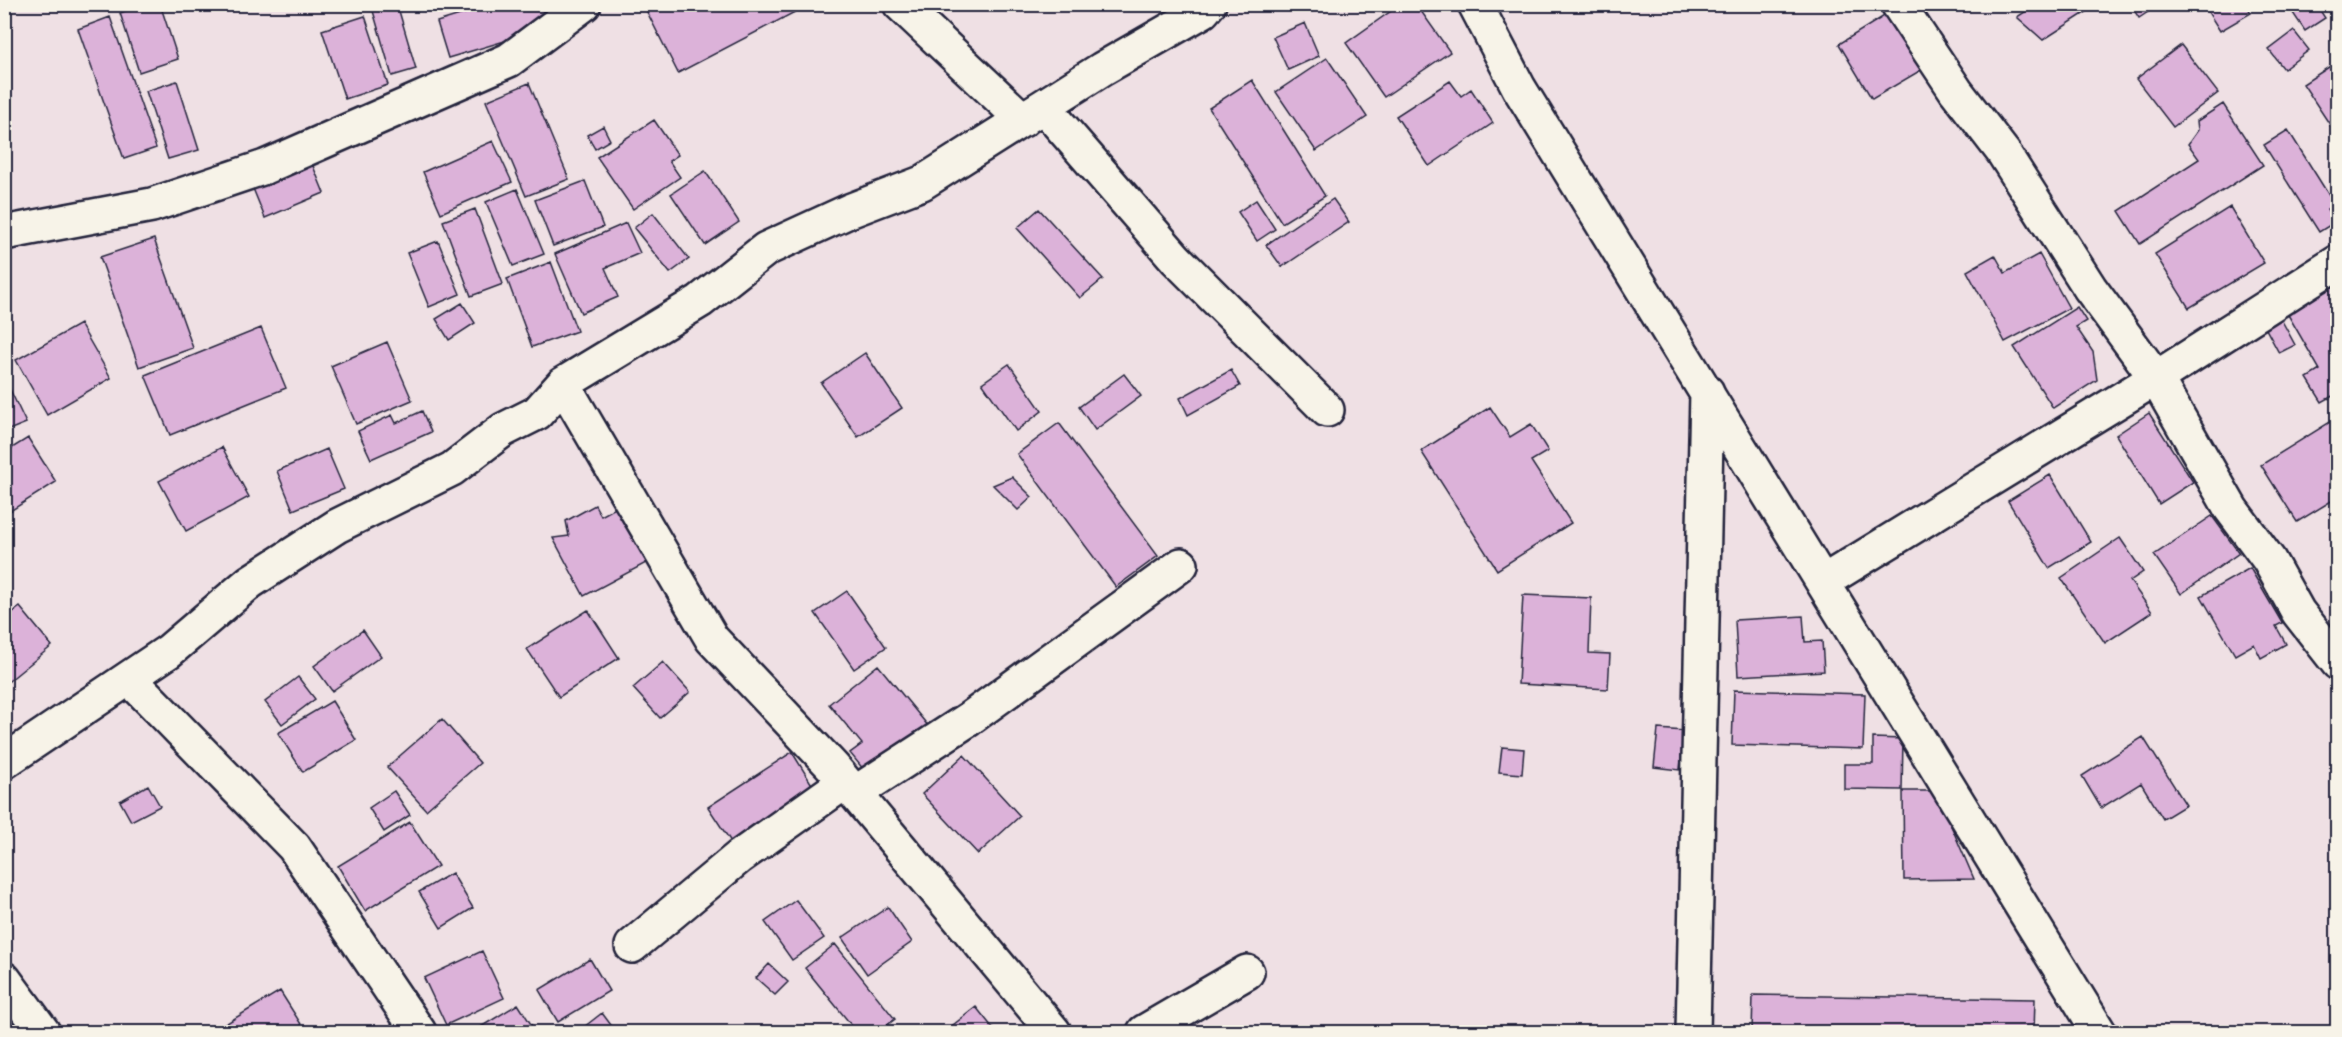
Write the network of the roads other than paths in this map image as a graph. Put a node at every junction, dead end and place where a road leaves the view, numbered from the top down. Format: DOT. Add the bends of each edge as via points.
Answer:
graph roads {
  1 [pos="584,4"];
  2 [pos="900,4"];
  3 [pos="1209,4"];
  4 [pos="1475,4"];
  5 [pos="1898,4"];
  6 [pos="1034,113"];
  7 [pos="4,233"];
  8 [pos="2337,262"];
  9 [pos="2156,378"];
  10 [pos="563,384"];
  11 [pos="1707,392"];
  12 [pos="1327,410"];
  13 [pos="1181,565"];
  14 [pos="1823,582"];
  15 [pos="2337,663"];
  16 [pos="130,679"];
  17 [pos="4,762"];
  18 [pos="850,787"];
  19 [pos="632,946"];
  20 [pos="1247,972"];
  21 [pos="4,979"];
  22 [pos="43,1032"];
  23 [pos="419,1032"];
  24 [pos="1054,1032"];
  25 [pos="1144,1032"];
  26 [pos="1693,1032"];
  27 [pos="2099,1032"];
  1 -- 7 [label="street" via="508,60 265,167 152,205"];
  2 -- 6 [label="street"];
  3 -- 6 [label="street"];
  4 -- 11 [label="street" via="1519,88"];
  5 -- 9 [label="street" via="1956,91 2003,152 2090,288"];
  6 -- 10 [label="street" via="922,183 766,249 700,301"];
  6 -- 12 [label="street"];
  8 -- 9 [label="street"];
  9 -- 14 [label="street"];
  9 -- 15 [label="street" via="2231,509 2269,560 2298,612"];
  10 -- 16 [label="street" via="537,413 503,430 452,469 337,526 250,582"];
  10 -- 18 [label="street" via="712,639"];
  11 -- 14 [label="street"];
  11 -- 26 [label="street"];
  13 -- 18 [label="street" via="969,719"];
  14 -- 27 [label="street"];
  16 -- 17 [label="street"];
  16 -- 23 [label="street" via="294,847"];
  18 -- 19 [label="street" via="739,857"];
  18 -- 24 [label="street"];
  20 -- 25 [label="street"];
  21 -- 22 [label="street"];
}
